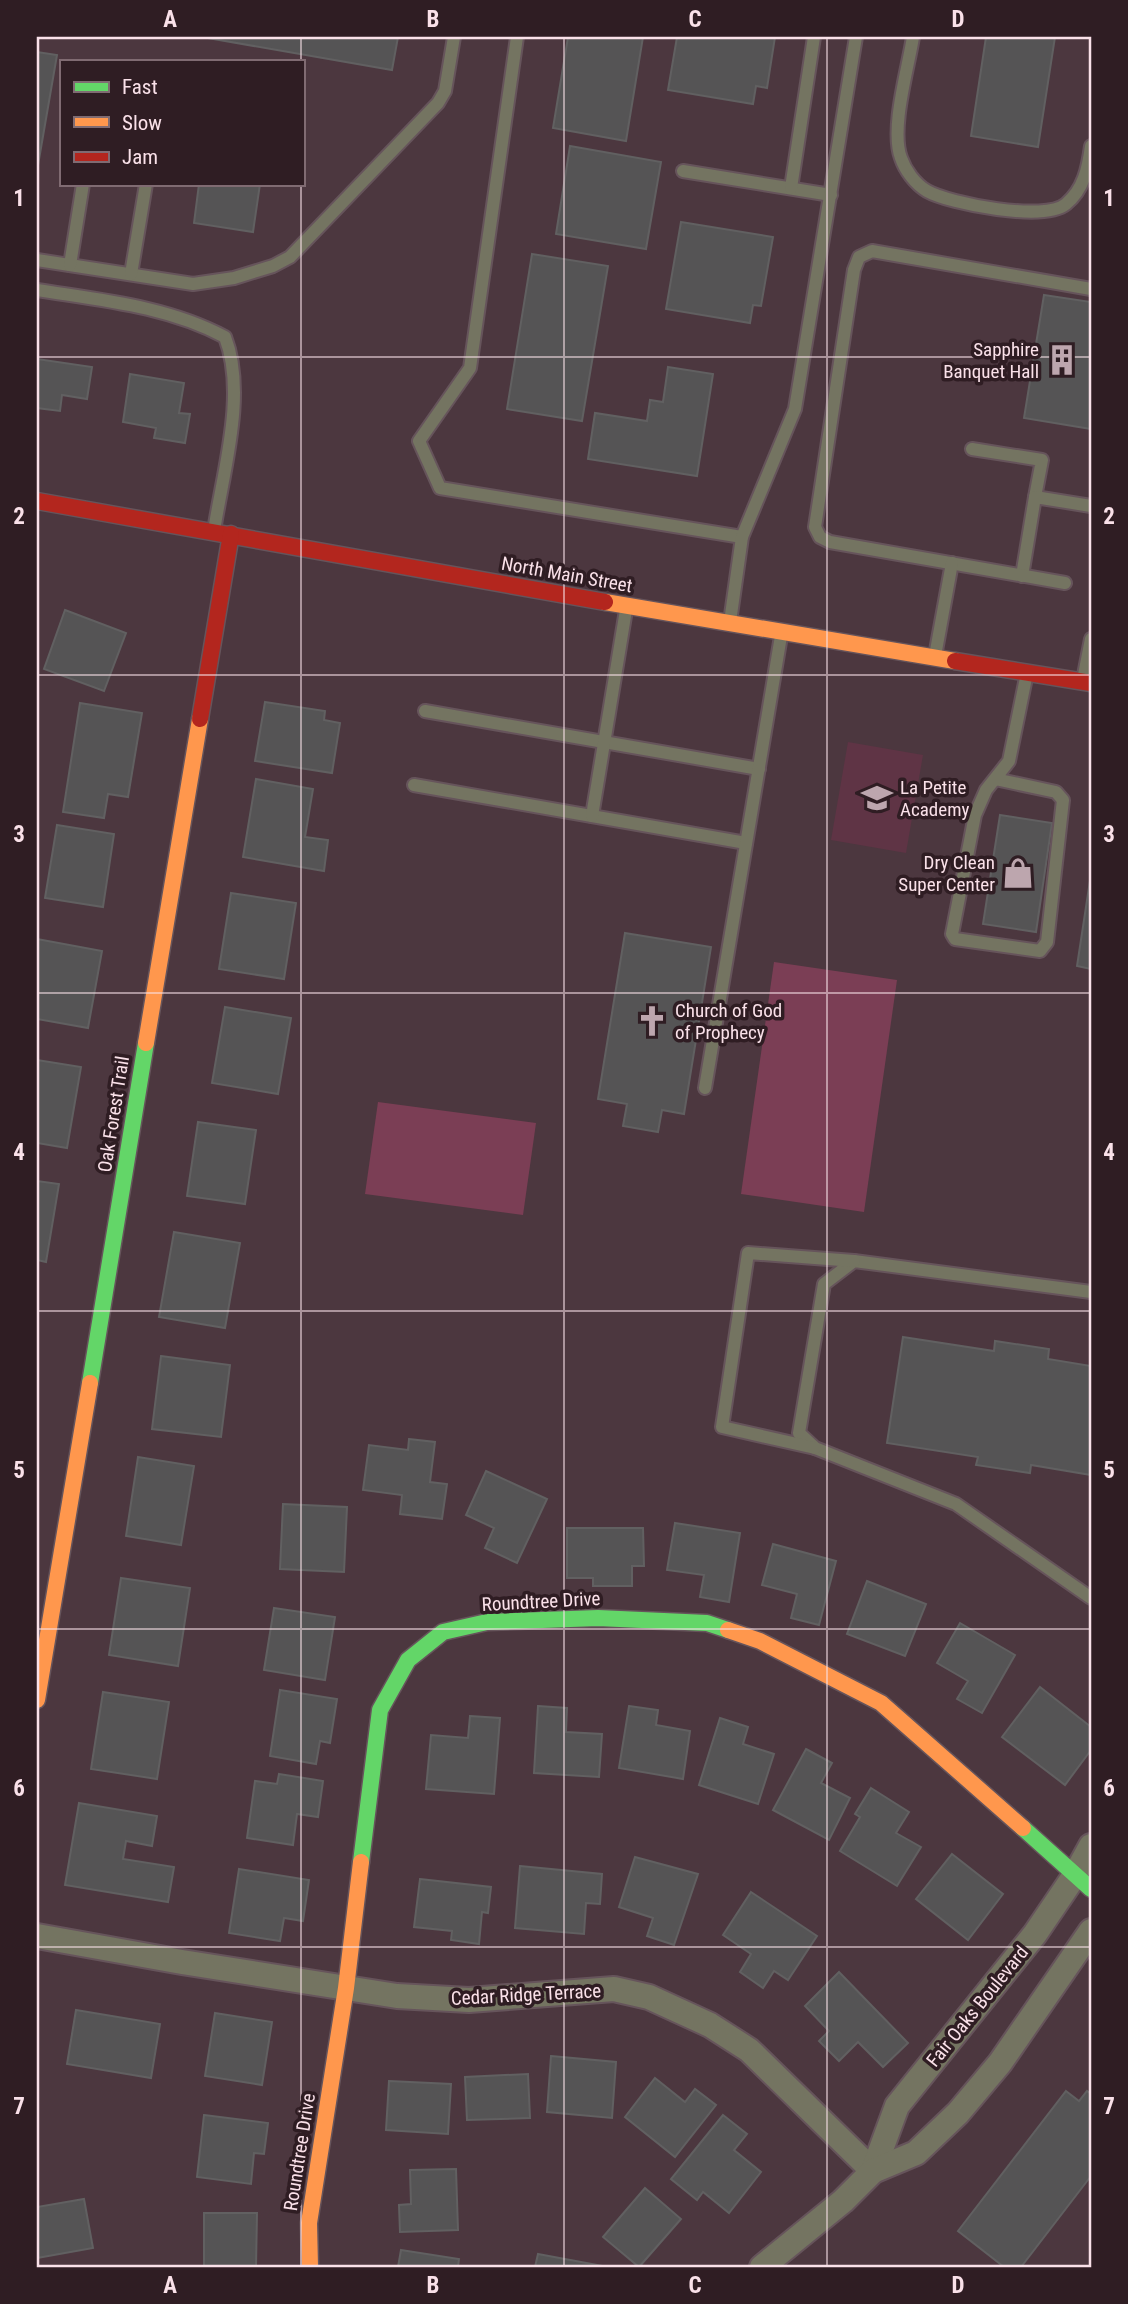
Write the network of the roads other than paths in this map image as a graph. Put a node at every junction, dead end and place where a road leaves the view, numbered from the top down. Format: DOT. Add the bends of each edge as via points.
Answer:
graph roads {
  1 [pos="454,37"];
  2 [pos="517,37"];
  3 [pos="814,37"];
  4 [pos="856,37"];
  5 [pos="913,37"];
  6 [pos="1091,146"];
  7 [pos="683,171"];
  8 [pos="83,186"];
  9 [pos="146,186"];
  10 [pos="791,188"];
  11 [pos="831,195"];
  12 [pos="37,260"];
  13 [pos="70,265"];
  14 [pos="131,274"];
  15 [pos="1091,289"];
  16 [pos="37,290"];
  17 [pos="972,449"];
  18 [pos="1035,497"];
  19 [pos="37,501"];
  20 [pos="1091,506"];
  21 [pos="214,531"];
  22 [pos="231,534"];
  23 [pos="742,537"];
  24 [pos="952,563"];
  25 [pos="1022,576"];
  26 [pos="1066,583"];
  27 [pos="627,606"];
  28 [pos="730,624"];
  29 [pos="782,632"];
  30 [pos="1091,639"];
  31 [pos="935,657"];
  32 [pos="1027,673"];
  33 [pos="1087,683"];
  34 [pos="425,711"];
  35 [pos="606,742"];
  36 [pos="759,769"];
  37 [pos="995,779"];
  38 [pos="414,785"];
  39 [pos="592,816"];
  40 [pos="746,843"];
  41 [pos="705,1088"];
  42 [pos="853,1261"];
  43 [pos="1091,1292"];
  44 [pos="815,1448"];
  45 [pos="1091,1598"];
  46 [pos="37,1700"];
  47 [pos="1091,1846"];
  48 [pos="1083,1882"];
  49 [pos="1091,1931"];
  50 [pos="37,1936"];
  51 [pos="346,1989"];
  52 [pos="873,2171"];
  53 [pos="310,2267"];
  54 [pos="762,2267"];
  1 -- 14 [label="lane" via="445,91 438,103 290,257 234,278 193,284"];
  2 -- 23 [label="lane" via="470,368 419,441 440,488"];
  3 -- 10 [label="lane"];
  4 -- 11 [label="lane"];
  5 -- 6 [label="lane" via="896,143 911,177 926,190 948,199 1031,212 1055,211 1083,184"];
  7 -- 10 [label="lane"];
  8 -- 13 [label="lane"];
  9 -- 14 [label="lane"];
  10 -- 11 [label="lane"];
  11 -- 23 [label="lane" via="795,410"];
  12 -- 13 [label="lane"];
  13 -- 14 [label="lane"];
  15 -- 24 [label="lane" via="872,251 859,257 815,527 820,537 830,542"];
  16 -- 21 [label="lane" via="134,306 197,322 225,337 236,386"];
  17 -- 18 [label="lane" via="1041,460"];
  18 -- 20 [label="lane"];
  18 -- 25 [label="lane"];
  19 -- 21 [label="street, North Main Street"];
  21 -- 22 [label="street, North Main Street"];
  22 -- 27 [label="street, North Main Street"];
  22 -- 46 [label="street, Oak Forest Trail"];
  23 -- 28 [label="lane"];
  24 -- 25 [label="lane"];
  24 -- 31 [label="lane"];
  25 -- 26 [label="lane"];
  27 -- 28 [label="street, North Main Street"];
  27 -- 35 [label="lane"];
  28 -- 29 [label="street, North Main Street"];
  29 -- 31 [label="street, North Main Street"];
  29 -- 36 [label="lane"];
  30 -- 33 [label="lane"];
  31 -- 32 [label="street, North Main Street"];
  32 -- 33 [label="street, North Main Street"];
  32 -- 37 [label="lane" via="1010,761"];
  34 -- 35 [label="lane"];
  35 -- 36 [label="lane"];
  35 -- 39 [label="lane"];
  36 -- 40 [label="lane"];
  37 -- 37 [label="lane" via="975,815 952,934 955,939 1041,951 1047,942 1063,800 1056,792"];
  38 -- 39 [label="lane"];
  39 -- 40 [label="lane"];
  40 -- 41 [label="lane"];
  42 -- 43 [label="lane"];
  42 -- 44 [label="lane" via="824,1284 799,1433"];
  42 -- 44 [label="lane" via="748,1253 722,1427"];
  44 -- 45 [label="lane" via="956,1504"];
  47 -- 48 [label="street, Fair Oaks Boulevard"];
  48 -- 51 [label="street, Roundtree Drive" via="881,1703 760,1641 707,1623 598,1618 487,1622 443,1632 424,1646 408,1660 380,1710"];
  48 -- 52 [label="street, Fair Oaks Boulevard" via="1035,1934 897,2106"];
  49 -- 52 [label="street, Fair Oaks Boulevard" via="1000,2063 958,2113 916,2153"];
  50 -- 51 [label="street, Cedar Ridge Terrace"];
  51 -- 52 [label="street, Cedar Ridge Terrace" via="469,2000 614,1989 649,1997 710,2025 749,2050"];
  51 -- 53 [label="street, Roundtree Drive" via="309,2223"];
  52 -- 54 [label="street, Fair Oaks Boulevard"];
}
